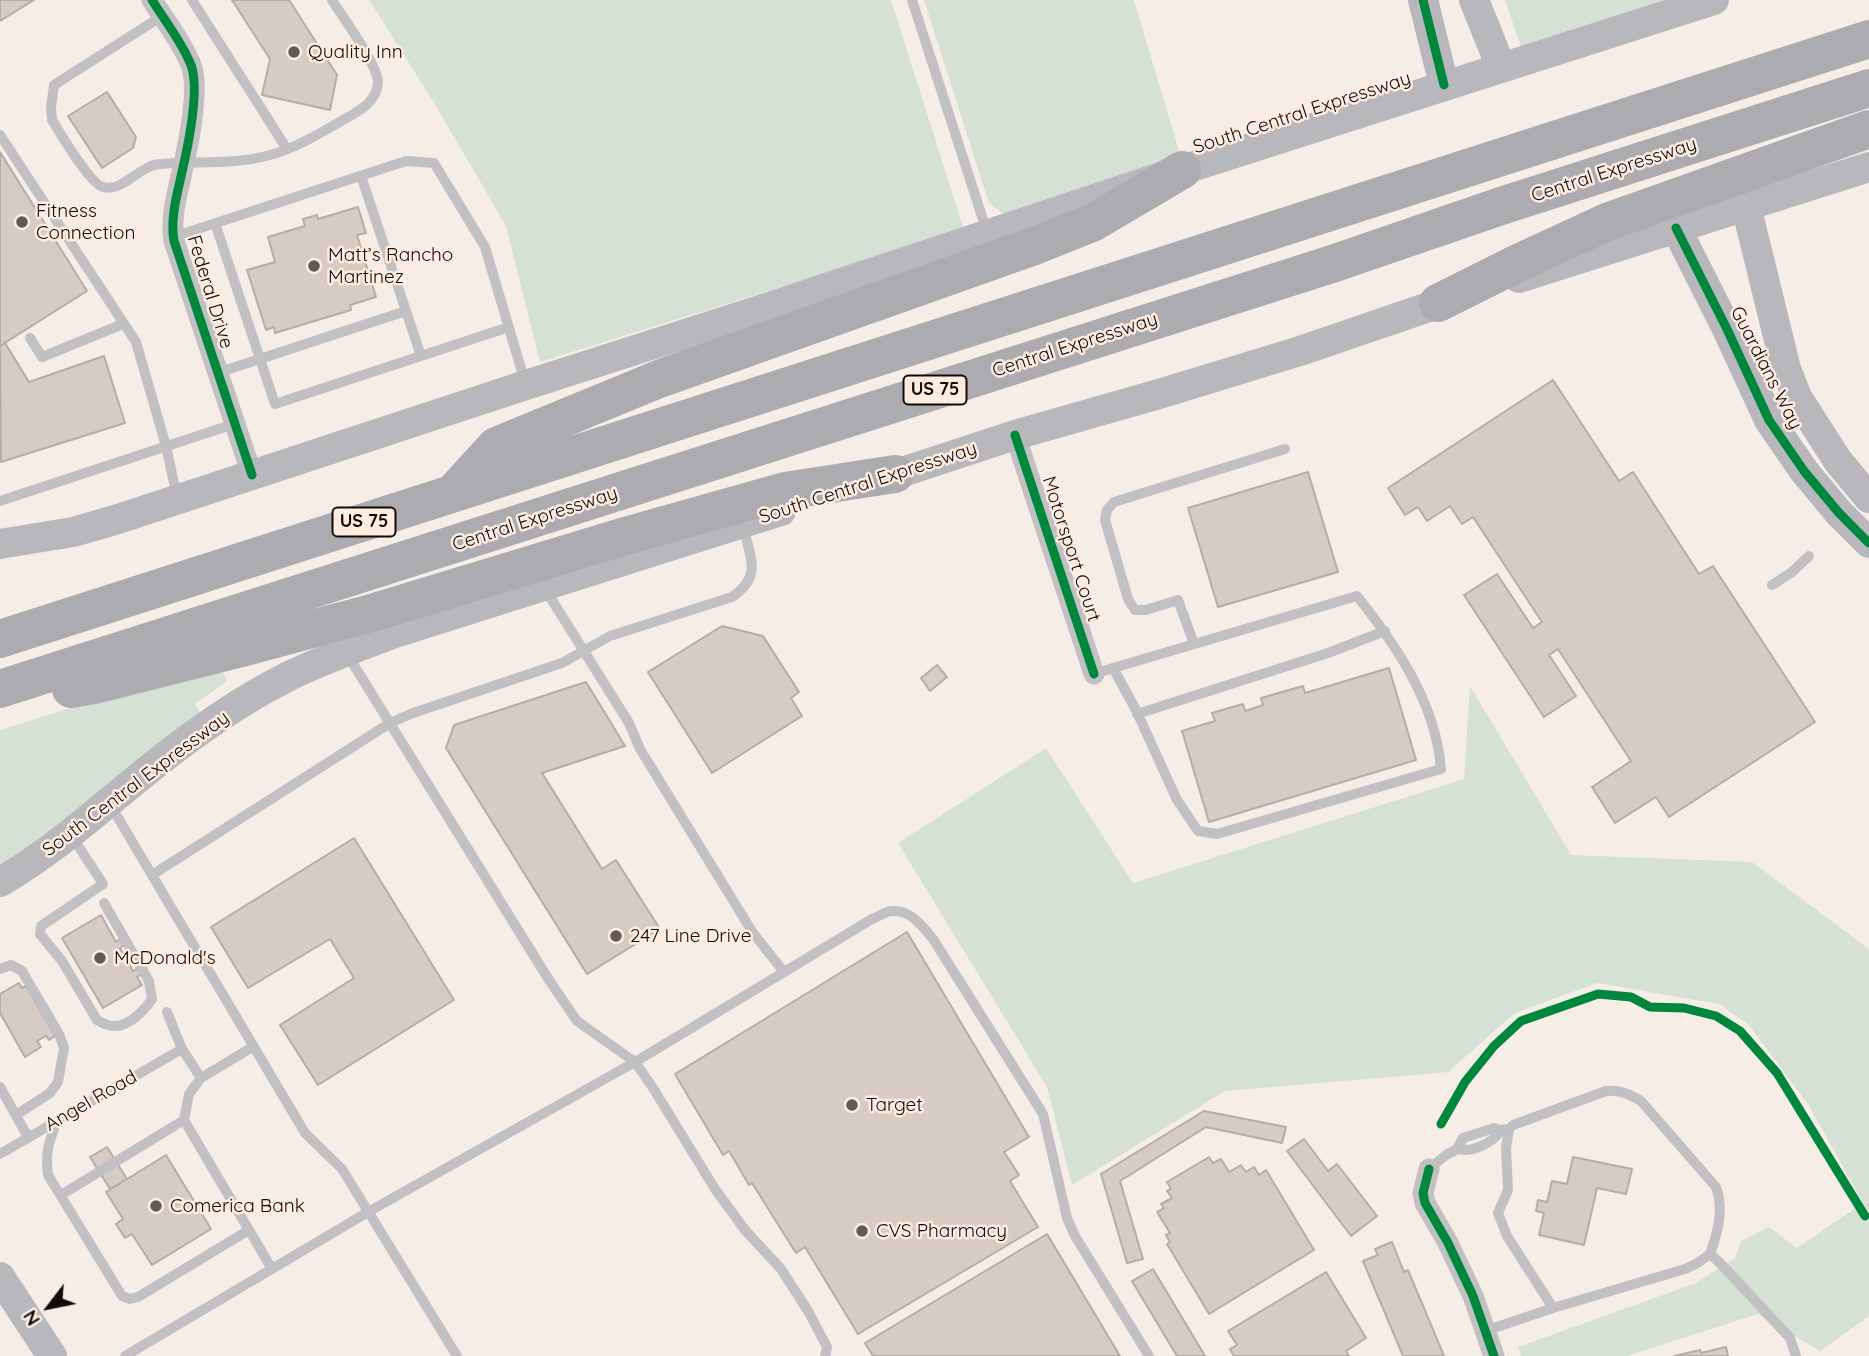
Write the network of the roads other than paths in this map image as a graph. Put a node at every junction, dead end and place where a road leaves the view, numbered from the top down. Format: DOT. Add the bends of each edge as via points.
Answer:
graph roads {
  1 [pos="192,0"];
  2 [pos="332,0"];
  3 [pos="912,0"];
  4 [pos="1423,0"];
  5 [pos="1474,0"];
  6 [pos="1714,0"];
  7 [pos="157,8"];
  8 [pos="1869,39"];
  9 [pos="1501,67"];
  10 [pos="1444,85"];
  11 [pos="1869,88"];
  12 [pos="1869,129"];
  13 [pos="0,135"];
  14 [pos="287,149"];
  15 [pos="184,162"];
  16 [pos="1869,167"];
  17 [pos="1182,170"];
  18 [pos="361,176"];
  19 [pos="1746,206"];
  20 [pos="215,223"];
  21 [pos="1676,229"];
  22 [pos="988,235"];
  23 [pos="173,237"];
  24 [pos="1438,303"];
  25 [pos="406,311"];
  26 [pos="1771,311"];
  27 [pos="123,324"];
  28 [pos="509,327"];
  29 [pos="1726,327"];
  30 [pos="30,338"];
  31 [pos="421,356"];
  32 [pos="260,358"];
  33 [pos="217,373"];
  34 [pos="526,384"];
  35 [pos="234,424"];
  36 [pos="1015,435"];
  37 [pos="166,446"];
  38 [pos="1286,449"];
  39 [pos="895,474"];
  40 [pos="251,475"];
  41 [pos="453,494"];
  42 [pos="1869,498"];
  43 [pos="178,499"];
  44 [pos="0,501"];
  45 [pos="742,523"];
  46 [pos="1869,543"];
  47 [pos="0,544"];
  48 [pos="1809,556"];
  49 [pos="1772,585"];
  50 [pos="543,587"];
  51 [pos="1385,631"];
  52 [pos="0,639"];
  53 [pos="1194,644"];
  54 [pos="585,650"];
  55 [pos="346,652"];
  56 [pos="1103,671"];
  57 [pos="0,689"];
  58 [pos="0,699"];
  59 [pos="1137,714"];
  60 [pos="390,723"];
  61 [pos="109,803"];
  62 [pos="71,835"];
  63 [pos="152,875"];
  64 [pos="0,882"];
  65 [pos="104,903"];
  66 [pos="0,969"];
  67 [pos="783,972"];
  68 [pos="167,1012"];
  69 [pos="254,1046"];
  70 [pos="183,1049"];
  71 [pos="635,1062"];
  72 [pos="201,1078"];
  73 [pos="0,1087"];
  74 [pos="16,1115"];
  75 [pos="184,1120"];
  76 [pos="57,1121"];
  77 [pos="1505,1129"];
  78 [pos="28,1137"];
  79 [pos="0,1154"];
  80 [pos="1429,1169"];
  81 [pos="61,1195"];
  82 [pos="368,1212"];
  83 [pos="249,1230"];
  84 [pos="1710,1254"];
  85 [pos="272,1269"];
  86 [pos="0,1277"];
  87 [pos="1553,1308"];
  88 [pos="1485,1331"];
  89 [pos="829,1353"];
  90 [pos="52,1356"];
  91 [pos="125,1356"];
  92 [pos="457,1356"];
  93 [pos="1149,1356"];
  94 [pos="1494,1356"];
  95 [pos="1796,1356"];
  1 -- 14 [label="lane"];
  2 -- 14 [label="lane" via="374,67 378,81 373,100"];
  3 -- 22 [label="lane"];
  4 -- 10 [label="main road"];
  5 -- 9 [label="main road"];
  6 -- 9 [label="main road, South Central Expressway"];
  7 -- 15 [label="street, Federal Drive" via="192,67 194,96"];
  7 -- 15 [label="lane" via="54,85 52,120 101,187 119,185 151,164"];
  8 -- 41 [label="highway, US 75"];
  9 -- 10 [label="main road, South Central Expressway"];
  10 -- 17 [label="main road, South Central Expressway"];
  11 -- 57 [label="highway, Central Expressway / US 75"];
  12 -- 24 [label="highway" via="1607,222"];
  13 -- 27 [label="lane"];
  14 -- 15 [label="lane" via="228,162"];
  15 -- 23 [label="street, Federal Drive" via="173,211"];
  16 -- 19 [label="main road, South Central Expressway"];
  17 -- 22 [label="main road, South Central Expressway"];
  17 -- 41 [label="highway" via="1094,222 659,379 496,446"];
  18 -- 20 [label="lane"];
  18 -- 25 [label="lane"];
  18 -- 28 [label="lane" via="406,161 434,163 485,247"];
  19 -- 21 [label="main road, South Central Expressway"];
  19 -- 26 [label="main road, Guardians Way"];
  20 -- 23 [label="lane"];
  20 -- 32 [label="lane"];
  21 -- 24 [label="main road, South Central Expressway"];
  21 -- 29 [label="main road, Guardians Way"];
  22 -- 34 [label="main road, South Central Expressway"];
  23 -- 33 [label="street, Federal Drive"];
  24 -- 36 [label="main road, South Central Expressway" via="1300,351"];
  25 -- 31 [label="lane"];
  25 -- 32 [label="lane"];
  26 -- 29 [label="main road"];
  26 -- 42 [label="main road, Guardians Way" via="1797,397 1838,461"];
  27 -- 30 [label="lane" via="42,358"];
  27 -- 37 [label="lane" via="136,342"];
  28 -- 31 [label="lane"];
  28 -- 34 [label="lane"];
  29 -- 46 [label="main road, Guardians Way" via="1769,420 1804,471"];
  31 -- 32 [label="lane" via="275,404"];
  32 -- 33 [label="lane"];
  33 -- 35 [label="street, Federal Drive"];
  34 -- 40 [label="main road, South Central Expressway"];
  35 -- 37 [label="lane"];
  35 -- 40 [label="street, Federal Drive"];
  36 -- 39 [label="main road, South Central Expressway"];
  36 -- 56 [label="street, Motorsport Court"];
  37 -- 43 [label="lane"];
  37 -- 44 [label="lane"];
  38 -- 53 [label="lane" via="1114,502 1107,510 1105,520 1135,610 1178,600"];
  39 -- 45 [label="main road, South Central Expressway"];
  39 -- 58 [label="highway" via="785,491 249,646 94,685"];
  40 -- 43 [label="main road, South Central Expressway"];
  41 -- 52 [label="highway, US 75"];
  43 -- 47 [label="main road, South Central Expressway" via="73,531"];
  45 -- 50 [label="main road, South Central Expressway"];
  45 -- 54 [label="lane" via="752,569 743,590 610,636"];
  48 -- 49 [label="lane"];
  50 -- 54 [label="lane"];
  50 -- 55 [label="main road, South Central Expressway"];
  51 -- 53 [label="lane" via="1357,596"];
  51 -- 59 [label="lane"];
  51 -- 59 [label="lane" via="1426,703 1440,748 1441,769 1217,834 1198,831"];
  53 -- 56 [label="lane"];
  54 -- 60 [label="lane" via="562,663"];
  54 -- 67 [label="lane" via="753,933"];
  55 -- 60 [label="lane"];
  55 -- 61 [label="main road, South Central Expressway" via="291,676 234,709 192,736"];
  56 -- 59 [label="lane"];
  60 -- 63 [label="lane"];
  60 -- 71 [label="lane" via="577,1021"];
  61 -- 62 [label="main road, South Central Expressway"];
  61 -- 63 [label="lane"];
  62 -- 64 [label="main road, South Central Expressway"];
  62 -- 65 [label="lane" via="103,884 52,917 41,926 40,934 97,1020 114,1027 133,1018 152,999 149,981"];
  63 -- 69 [label="lane"];
  66 -- 74 [label="lane" via="11,965 22,971 64,1048 58,1082 50,1093"];
  67 -- 71 [label="lane"];
  67 -- 93 [label="lane" via="891,911 918,922 1044,1114 1067,1218"];
  68 -- 70 [label="lane"];
  69 -- 72 [label="lane"];
  69 -- 82 [label="lane" via="305,1133 342,1169"];
  70 -- 72 [label="lane"];
  70 -- 76 [label="lane, Angel Road"];
  71 -- 82 [label="lane"];
  71 -- 89 [label="lane" via="715,1189 781,1269"];
  72 -- 75 [label="lane" via="189,1094"];
  73 -- 74 [label="lane"];
  74 -- 78 [label="lane"];
  75 -- 81 [label="lane"];
  75 -- 83 [label="lane"];
  76 -- 78 [label="lane, Angel Road"];
  76 -- 81 [label="lane" via="46,1160 48,1175"];
  77 -- 80 [label="lane" via="1467,1151 1457,1149"];
  77 -- 84 [label="lane" via="1606,1091 1628,1093 1641,1101 1716,1186 1718,1229"];
  77 -- 87 [label="lane" via="1508,1190 1498,1213 1507,1236"];
  78 -- 79 [label="lane, Angel Road"];
  80 -- 88 [label="street" via="1425,1203 1473,1296"];
  81 -- 83 [label="lane" via="122,1296 130,1299"];
  82 -- 85 [label="lane"];
  82 -- 92 [label="lane"];
  83 -- 85 [label="lane"];
  84 -- 87 [label="lane" via="1685,1269"];
  84 -- 95 [label="lane" via="1790,1338"];
  85 -- 91 [label="lane"];
  86 -- 90 [label="main road"];
  87 -- 88 [label="lane"];
  88 -- 94 [label="street"];
}
